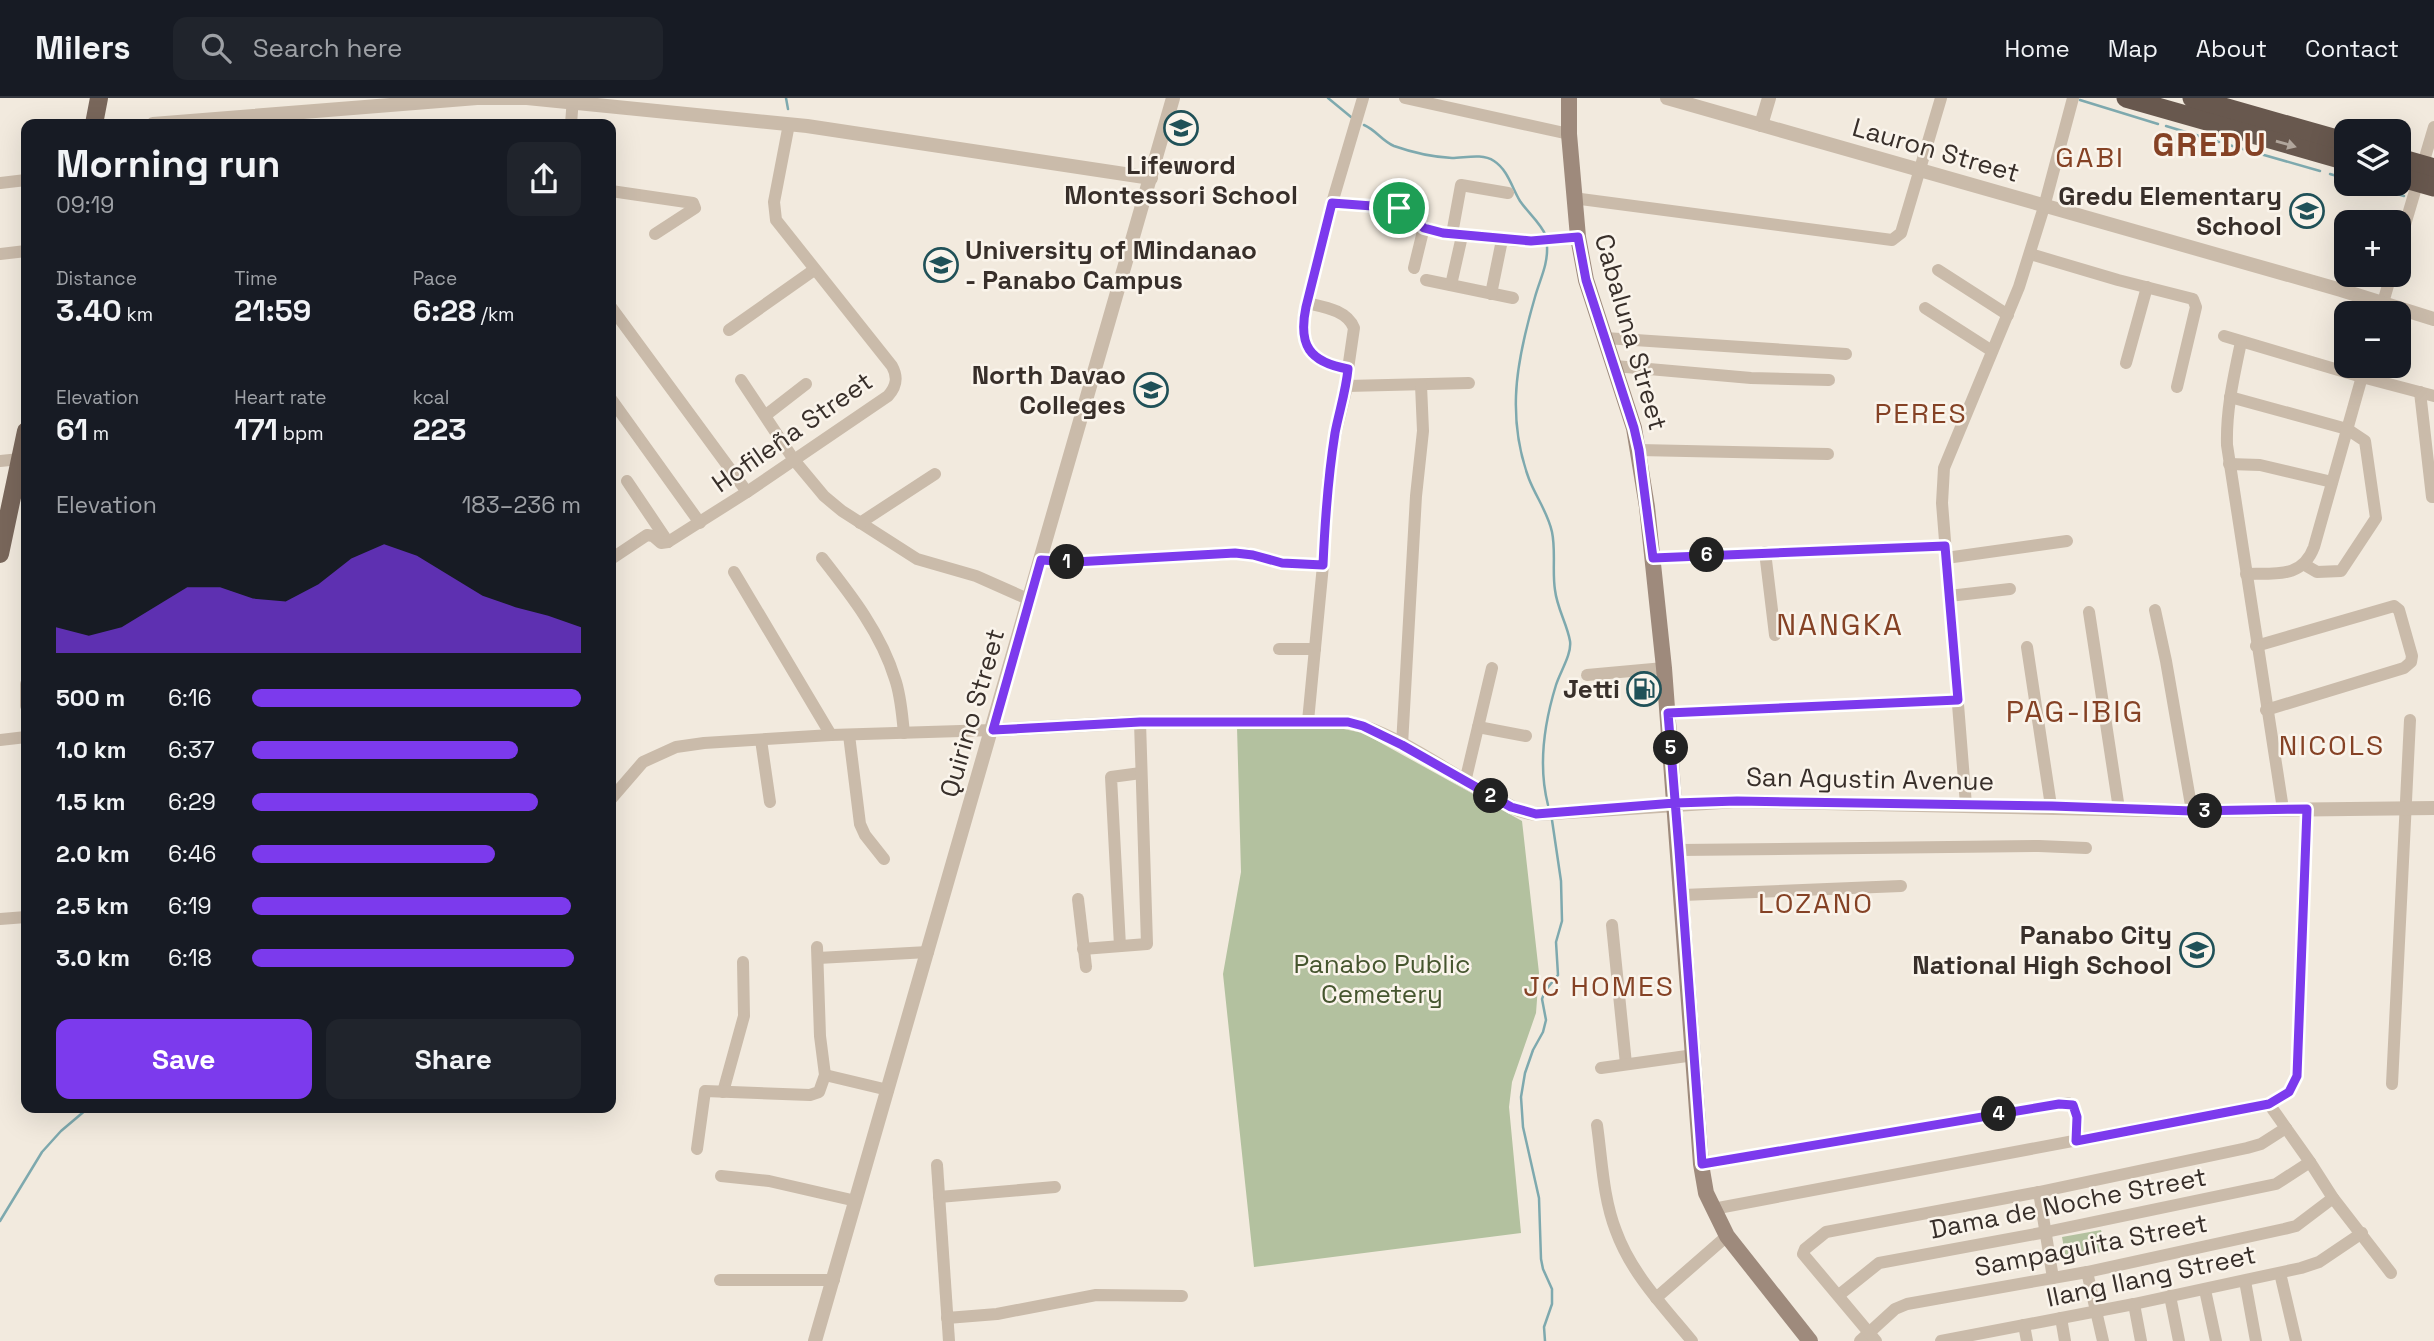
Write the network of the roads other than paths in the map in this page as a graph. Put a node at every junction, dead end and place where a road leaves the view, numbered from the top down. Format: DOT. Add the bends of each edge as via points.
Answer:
graph roads {
  1 [pos="99,98"];
  2 [pos="1173,98"];
  3 [pos="1363,98"];
  4 [pos="1405,98"];
  5 [pos="1569,98"];
  6 [pos="1667,98"];
  7 [pos="1769,98"];
  8 [pos="1941,98"];
  9 [pos="2073,98"];
  10 [pos="2126,98"];
  11 [pos="2192,98"];
  12 [pos="573,100"];
  13 [pos="636,103"];
  14 [pos="314,104"];
  15 [pos="95,119"];
  16 [pos="269,119"];
  17 [pos="571,119"];
  18 [pos="2234,120"];
  19 [pos="789,124"];
  20 [pos="1761,125"];
  21 [pos="2434,127"];
  22 [pos="1569,134"];
  23 [pos="2334,142"];
  24 [pos="2319,143"];
  25 [pos="2334,153"];
  26 [pos="1919,171"];
  27 [pos="2422,176"];
  28 [pos="1151,178"];
  29 [pos="21,181"];
  30 [pos="0,183"];
  31 [pos="616,192"];
  32 [pos="1508,193"];
  33 [pos="1573,198"];
  34 [pos="1332,203"];
  35 [pos="2044,207"];
  36 [pos="2411,210"];
  37 [pos="1424,228"];
  38 [pos="655,234"];
  39 [pos="1457,235"];
  40 [pos="1578,237"];
  41 [pos="1502,240"];
  42 [pos="21,252"];
  43 [pos="0,254"];
  44 [pos="2029,254"];
  45 [pos="1414,268"];
  46 [pos="814,270"];
  47 [pos="1938,270"];
  48 [pos="1426,280"];
  49 [pos="1451,285"];
  50 [pos="2147,287"];
  51 [pos="1491,294"];
  52 [pos="1513,298"];
  53 [pos="2363,301"];
  54 [pos="1307,303"];
  55 [pos="1925,308"];
  56 [pos="616,314"];
  57 [pos="2007,315"];
  58 [pos="2411,315"];
  59 [pos="2434,319"];
  60 [pos="729,330"];
  61 [pos="2224,337"];
  62 [pos="1605,338"];
  63 [pos="2241,342"];
  64 [pos="1992,351"];
  65 [pos="1846,354"];
  66 [pos="2126,363"];
  67 [pos="2334,364"];
  68 [pos="1615,366"];
  69 [pos="1348,369"];
  70 [pos="2362,378"];
  71 [pos="2383,378"];
  72 [pos="741,380"];
  73 [pos="1829,380"];
  74 [pos="1469,383"];
  75 [pos="806,384"];
  76 [pos="1421,385"];
  77 [pos="1346,386"];
  78 [pos="2177,387"];
  79 [pos="2420,392"];
  80 [pos="2434,396"];
  81 [pos="2230,397"];
  82 [pos="616,406"];
  83 [pos="766,415"];
  84 [pos="2347,429"];
  85 [pos="1639,450"];
  86 [pos="21,454"];
  87 [pos="1828,454"];
  88 [pos="20,459"];
  89 [pos="794,460"];
  90 [pos="0,461"];
  91 [pos="2229,464"];
  92 [pos="935,474"];
  93 [pos="627,481"];
  94 [pos="2332,482"];
  95 [pos="747,492"];
  96 [pos="2434,497"];
  97 [pos="700,523"];
  98 [pos="860,523"];
  99 [pos="2067,541"];
  100 [pos="667,542"];
  101 [pos="1,548"];
  102 [pos="1765,552"];
  103 [pos="1946,552"];
  104 [pos="616,556"];
  105 [pos="822,558"];
  106 [pos="1653,558"];
  107 [pos="1041,560"];
  108 [pos="1323,565"];
  109 [pos="2305,565"];
  110 [pos="734,572"];
  111 [pos="2246,574"];
  112 [pos="2010,589"];
  113 [pos="1949,596"];
  114 [pos="1030,600"];
  115 [pos="2155,610"];
  116 [pos="2089,612"];
  117 [pos="1775,635"];
  118 [pos="2256,646"];
  119 [pos="2027,647"];
  120 [pos="1279,649"];
  121 [pos="1314,649"];
  122 [pos="1492,668"];
  123 [pos="1664,668"];
  124 [pos="1587,675"];
  125 [pos="1958,700"];
  126 [pos="2266,710"];
  127 [pos="1668,713"];
  128 [pos="2410,720"];
  129 [pos="1308,721"];
  130 [pos="1140,722"];
  131 [pos="1478,727"];
  132 [pos="993,730"];
  133 [pos="904,733"];
  134 [pos="831,735"];
  135 [pos="849,735"];
  136 [pos="1526,736"];
  137 [pos="21,738"];
  138 [pos="0,740"];
  139 [pos="761,740"];
  140 [pos="1402,745"];
  141 [pos="1141,772"];
  142 [pos="1465,782"];
  143 [pos="616,793"];
  144 [pos="770,802"];
  145 [pos="1675,803"];
  146 [pos="1966,805"];
  147 [pos="2052,806"];
  148 [pos="2434,808"];
  149 [pos="2119,809"];
  150 [pos="2283,809"];
  151 [pos="2307,809"];
  152 [pos="2406,809"];
  153 [pos="2192,811"];
  154 [pos="2086,848"];
  155 [pos="1679,850"];
  156 [pos="884,859"];
  157 [pos="1901,886"];
  158 [pos="1682,895"];
  159 [pos="1078,899"];
  160 [pos="21,917"];
  161 [pos="0,919"];
  162 [pos="1612,925"];
  163 [pos="1120,946"];
  164 [pos="1083,949"];
  165 [pos="928,952"];
  166 [pos="743,962"];
  167 [pos="1086,967"];
  168 [pos="1694,1055"];
  169 [pos="1626,1064"];
  170 [pos="1601,1068"];
  171 [pos="825,1075"];
  172 [pos="2392,1084"];
  173 [pos="888,1090"];
  174 [pos="723,1092"];
  175 [pos="2269,1104"];
  176 [pos="1597,1125"];
  177 [pos="2286,1128"];
  178 [pos="2076,1141"];
  179 [pos="697,1149"];
  180 [pos="2310,1162"];
  181 [pos="1702,1164"];
  182 [pos="937,1165"];
  183 [pos="721,1176"];
  184 [pos="1055,1187"];
  185 [pos="2039,1192"];
  186 [pos="939,1197"];
  187 [pos="2333,1198"];
  188 [pos="856,1201"];
  189 [pos="1713,1209"];
  190 [pos="2046,1232"];
  191 [pos="2362,1233"];
  192 [pos="1727,1236"];
  193 [pos="2087,1272"];
  194 [pos="2280,1273"];
  195 [pos="2391,1273"];
  196 [pos="2053,1278"];
  197 [pos="720,1280"];
  198 [pos="834,1280"];
  199 [pos="2245,1281"];
  200 [pos="2205,1290"];
  201 [pos="1839,1295"];
  202 [pos="1182,1296"];
  203 [pos="2170,1296"];
  204 [pos="1656,1298"];
  205 [pos="2134,1304"];
  206 [pos="2097,1311"];
  207 [pos="947,1318"];
  208 [pos="2061,1318"];
  209 [pos="2024,1325"];
  210 [pos="1987,1337"];
  211 [pos="1869,1338"];
  212 [pos="815,1341"];
  213 [pos="949,1341"];
  214 [pos="1692,1341"];
  215 [pos="1810,1341"];
  216 [pos="1941,1341"];
  217 [pos="2026,1341"];
  218 [pos="2065,1341"];
  219 [pos="2103,1341"];
  220 [pos="2140,1341"];
  221 [pos="2179,1341"];
  222 [pos="2217,1341"];
  223 [pos="2256,1341"];
  224 [pos="2296,1341"];
  1 -- 15 [label="main road"];
  2 -- 28 [label="street, Quirino Street"];
  3 -- 34 [label="street"];
  4 -- 22 [label="street"];
  5 -- 22 [label="main road, Cabaluna Street"];
  6 -- 20 [label="street, Lauron Street"];
  7 -- 20 [label="street"];
  8 -- 26 [label="street"];
  9 -- 35 [label="street"];
  10 -- 18 [label="highway"];
  11 -- 18 [label="highway"];
  12 -- 13 [label="street"];
  12 -- 14 [label="street"];
  12 -- 17 [label="street"];
  13 -- 19 [label="street"];
  14 -- 16 [label="street"];
  18 -- 24 [label="highway"];
  19 -- 28 [label="street"];
  19 -- 46 [label="street, Hofileña Street" via="774,211"];
  20 -- 26 [label="street, Lauron Street"];
  21 -- 27 [label="street"];
  22 -- 33 [label="main road, Cabaluna Street"];
  23 -- 24 [label="highway"];
  24 -- 25 [label="highway"];
  26 -- 33 [label="street" via="1901,233 1892,240"];
  26 -- 35 [label="street, Lauron Street"];
  27 -- 36 [label="street"];
  28 -- 107 [label="street, Quirino Street"];
  29 -- 30 [label="street"];
  31 -- 38 [label="street" via="693,202 695,208"];
  32 -- 39 [label="street" via="1461,185"];
  33 -- 40 [label="main road, Cabaluna Street"];
  34 -- 37 [label="street" via="1399,208"];
  34 -- 54 [label="street"];
  35 -- 44 [label="street"];
  35 -- 53 [label="street, Lauron Street" via="2328,286"];
  37 -- 39 [label="street"];
  37 -- 45 [label="street"];
  39 -- 41 [label="street"];
  39 -- 49 [label="street"];
  40 -- 41 [label="street"];
  40 -- 62 [label="main road, Cabaluna Street"];
  41 -- 51 [label="street"];
  42 -- 43 [label="street"];
  44 -- 50 [label="street"];
  44 -- 57 [label="street"];
  46 -- 60 [label="street"];
  46 -- 89 [label="street, Hofileña Street" via="892,366 897,382 888,396"];
  47 -- 57 [label="street"];
  48 -- 49 [label="street"];
  49 -- 51 [label="street"];
  50 -- 66 [label="street"];
  50 -- 78 [label="street" via="2195,302"];
  51 -- 52 [label="street"];
  54 -- 69 [label="street" via="1303,328 1309,351 1328,364"];
  54 -- 69 [label="street" via="1340,313 1352,323"];
  55 -- 64 [label="street"];
  56 -- 95 [label="street"];
  57 -- 64 [label="street"];
  58 -- 59 [label="street, Lauron Street"];
  61 -- 63 [label="street"];
  62 -- 65 [label="street"];
  62 -- 68 [label="main road, Cabaluna Street"];
  63 -- 67 [label="street"];
  63 -- 81 [label="street"];
  64 -- 103 [label="street" via="1944,468"];
  68 -- 73 [label="street"];
  68 -- 85 [label="main road, Cabaluna Street"];
  69 -- 77 [label="street"];
  70 -- 84 [label="street"];
  71 -- 79 [label="street"];
  72 -- 83 [label="street"];
  74 -- 76 [label="street"];
  75 -- 83 [label="street"];
  76 -- 77 [label="street"];
  76 -- 140 [label="street" via="1423,431"];
  77 -- 108 [label="street" via="1328,480"];
  79 -- 80 [label="street"];
  79 -- 96 [label="street"];
  81 -- 84 [label="street"];
  81 -- 91 [label="street"];
  82 -- 97 [label="street"];
  83 -- 89 [label="street"];
  84 -- 94 [label="street"];
  84 -- 109 [label="street" via="2365,441 2368,450 2376,518 2341,571 2318,572"];
  85 -- 87 [label="street"];
  85 -- 106 [label="main road, Cabaluna Street"];
  86 -- 88 [label="main road"];
  88 -- 90 [label="street"];
  88 -- 101 [label="main road"];
  89 -- 95 [label="street, Hofileña Street"];
  89 -- 98 [label="street" via="824,496"];
  91 -- 94 [label="street" via="2260,464"];
  91 -- 111 [label="street"];
  92 -- 98 [label="street"];
  93 -- 100 [label="street"];
  94 -- 109 [label="street"];
  95 -- 97 [label="street, Hofileña Street"];
  97 -- 100 [label="street, Hofileña Street"];
  98 -- 114 [label="street" via="917,559 976,576"];
  99 -- 103 [label="street"];
  100 -- 104 [label="street" via="647,535"];
  102 -- 103 [label="street"];
  102 -- 106 [label="street"];
  102 -- 117 [label="street"];
  103 -- 113 [label="street"];
  105 -- 133 [label="street" via="859,605 888,660 896,680"];
  106 -- 123 [label="main road, Cabaluna Street"];
  107 -- 108 [label="street" via="1235,553 1282,563"];
  107 -- 114 [label="street, Quirino Street"];
  108 -- 121 [label="street"];
  109 -- 111 [label="street" via="2292,571"];
  110 -- 134 [label="street"];
  111 -- 118 [label="street"];
  112 -- 113 [label="street"];
  113 -- 125 [label="street"];
  114 -- 132 [label="street, Quirino Street"];
  115 -- 153 [label="street"];
  116 -- 149 [label="street"];
  118 -- 126 [label="street"];
  118 -- 126 [label="street" via="2394,606 2412,656 2404,668"];
  119 -- 147 [label="street"];
  120 -- 121 [label="street"];
  121 -- 129 [label="street"];
  122 -- 131 [label="street"];
  123 -- 124 [label="street"];
  123 -- 127 [label="main road, Cabaluna Street"];
  125 -- 127 [label="street"];
  125 -- 146 [label="street"];
  126 -- 150 [label="street"];
  127 -- 145 [label="main road, Cabaluna Street"];
  128 -- 152 [label="street"];
  129 -- 130 [label="street, San Agustin Avenue"];
  129 -- 140 [label="street, San Agustin Avenue" via="1356,723"];
  130 -- 132 [label="street, San Agustin Avenue"];
  130 -- 141 [label="street"];
  131 -- 136 [label="street"];
  131 -- 142 [label="street"];
  132 -- 133 [label="street"];
  132 -- 165 [label="street, Quirino Street"];
  133 -- 135 [label="street"];
  134 -- 135 [label="street"];
  134 -- 139 [label="street"];
  135 -- 156 [label="street" via="860,824"];
  137 -- 138 [label="street"];
  139 -- 143 [label="street" via="665,750 643,762"];
  139 -- 144 [label="street"];
  140 -- 142 [label="street, San Agustin Avenue"];
  141 -- 163 [label="street" via="1147,944"];
  141 -- 163 [label="street" via="1111,777"];
  142 -- 145 [label="street, San Agustin Avenue" via="1519,811 1536,814"];
  145 -- 146 [label="street, San Agustin Avenue"];
  145 -- 155 [label="main road, Cabaluna Street"];
  146 -- 147 [label="street, San Agustin Avenue"];
  147 -- 149 [label="street, San Agustin Avenue"];
  148 -- 152 [label="street, San Agustin Avenue"];
  149 -- 153 [label="street, San Agustin Avenue"];
  150 -- 151 [label="street, San Agustin Avenue"];
  150 -- 153 [label="street, San Agustin Avenue"];
  151 -- 152 [label="street, San Agustin Avenue"];
  151 -- 175 [label="street" via="2297,1076 2289,1092"];
  152 -- 172 [label="street"];
  154 -- 155 [label="street"];
  155 -- 158 [label="main road, Cabaluna Street"];
  157 -- 158 [label="street"];
  158 -- 168 [label="main road, Cabaluna Street"];
  159 -- 164 [label="street"];
  160 -- 161 [label="street"];
  162 -- 169 [label="street"];
  163 -- 164 [label="street"];
  164 -- 167 [label="street"];
  165 -- 171 [label="street" via="818,953"];
  165 -- 173 [label="street, Quirino Street"];
  166 -- 174 [label="street" via="744,1016"];
  168 -- 169 [label="street"];
  168 -- 181 [label="main road, Cabaluna Street"];
  169 -- 170 [label="street"];
  171 -- 173 [label="street"];
  171 -- 174 [label="street" via="819,1092 810,1095"];
  173 -- 188 [label="street, Quirino Street"];
  174 -- 179 [label="street" via="703,1094"];
  175 -- 177 [label="street"];
  175 -- 178 [label="street"];
  176 -- 204 [label="street" via="1615,1230"];
  177 -- 180 [label="street"];
  177 -- 185 [label="street" via="2247,1148"];
  178 -- 181 [label="street" via="2076,1110 2073,1105 2059,1104"];
  178 -- 189 [label="street"];
  180 -- 187 [label="street"];
  180 -- 190 [label="street, Dama de Noche Street" via="2276,1184"];
  181 -- 189 [label="main road, Cabaluna Street"];
  182 -- 186 [label="street"];
  183 -- 188 [label="street" via="769,1181"];
  184 -- 186 [label="street"];
  185 -- 190 [label="street"];
  185 -- 201 [label="street" via="1821,1235 1805,1249 1804,1256"];
  186 -- 207 [label="street"];
  187 -- 191 [label="street"];
  187 -- 193 [label="street, Sampaguita Street" via="2296,1226"];
  188 -- 198 [label="street, Quirino Street"];
  189 -- 192 [label="main road, Cabaluna Street"];
  190 -- 196 [label="street"];
  190 -- 201 [label="street, Dama de Noche Street" via="1879,1263"];
  191 -- 194 [label="street, Ilang Ilang Street" via="2319,1262"];
  191 -- 195 [label="street"];
  192 -- 204 [label="street"];
  192 -- 215 [label="main road, Cabaluna Street"];
  193 -- 196 [label="street, Sampaguita Street"];
  193 -- 206 [label="street"];
  194 -- 199 [label="street, Ilang Ilang Street"];
  194 -- 224 [label="street"];
  196 -- 211 [label="street, Sampaguita Street" via="1907,1304 1895,1309"];
  197 -- 198 [label="street"];
  198 -- 212 [label="street, Quirino Street"];
  199 -- 200 [label="street, Ilang Ilang Street"];
  199 -- 223 [label="street"];
  200 -- 203 [label="street, Ilang Ilang Street"];
  200 -- 222 [label="street"];
  201 -- 211 [label="street"];
  202 -- 207 [label="street" via="1096,1295 996,1314"];
  203 -- 205 [label="street, Ilang Ilang Street"];
  203 -- 221 [label="street"];
  204 -- 214 [label="street"];
  205 -- 206 [label="street, Ilang Ilang Street"];
  205 -- 220 [label="street"];
  206 -- 208 [label="street, Ilang Ilang Street"];
  206 -- 219 [label="street"];
  207 -- 213 [label="street"];
  208 -- 209 [label="street, Ilang Ilang Street"];
  208 -- 218 [label="street"];
  209 -- 210 [label="street, Ilang Ilang Street"];
  209 -- 217 [label="street"];
  210 -- 216 [label="street, Ilang Ilang Street"];
}
